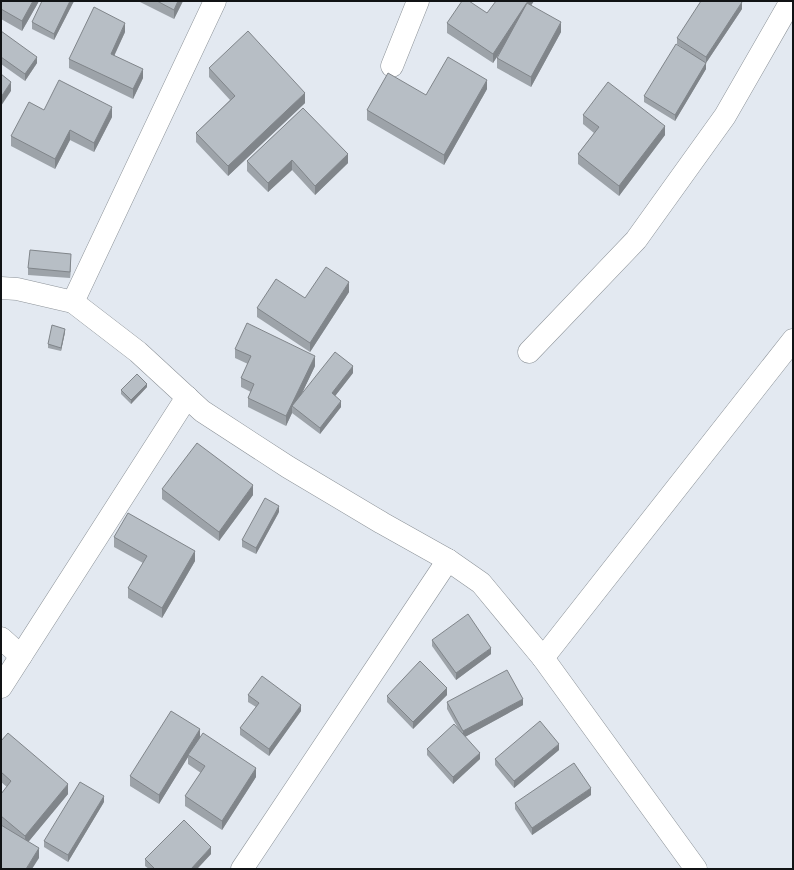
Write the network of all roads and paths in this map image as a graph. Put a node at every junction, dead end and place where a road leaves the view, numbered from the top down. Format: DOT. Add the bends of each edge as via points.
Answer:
graph roads {
  1 [pos="215,1"];
  2 [pos="418,1"];
  3 [pos="791,1"];
  4 [pos="392,66"];
  5 [pos="1,288"];
  6 [pos="73,302"];
  7 [pos="793,340"];
  8 [pos="529,352"];
  9 [pos="187,397"];
  10 [pos="448,560"];
  11 [pos="1,638"];
  12 [pos="21,656"];
  13 [pos="542,658"];
  14 [pos="1,687"];
  15 [pos="242,869"];
  16 [pos="696,869"];
  1 -- 6 [label="street"];
  2 -- 4 [label="street"];
  3 -- 8 [label="street" via="725,116 636,240"];
  5 -- 6 [label="street" via="17,289"];
  6 -- 9 [label="street" via="138,352"];
  7 -- 13 [label="street"];
  9 -- 10 [label="street" via="202,411 288,467"];
  9 -- 12 [label="street"];
  10 -- 13 [label="street" via="481,583"];
  10 -- 15 [label="street"];
  11 -- 12 [label="street"];
  12 -- 14 [label="street"];
  13 -- 16 [label="street"];
}
